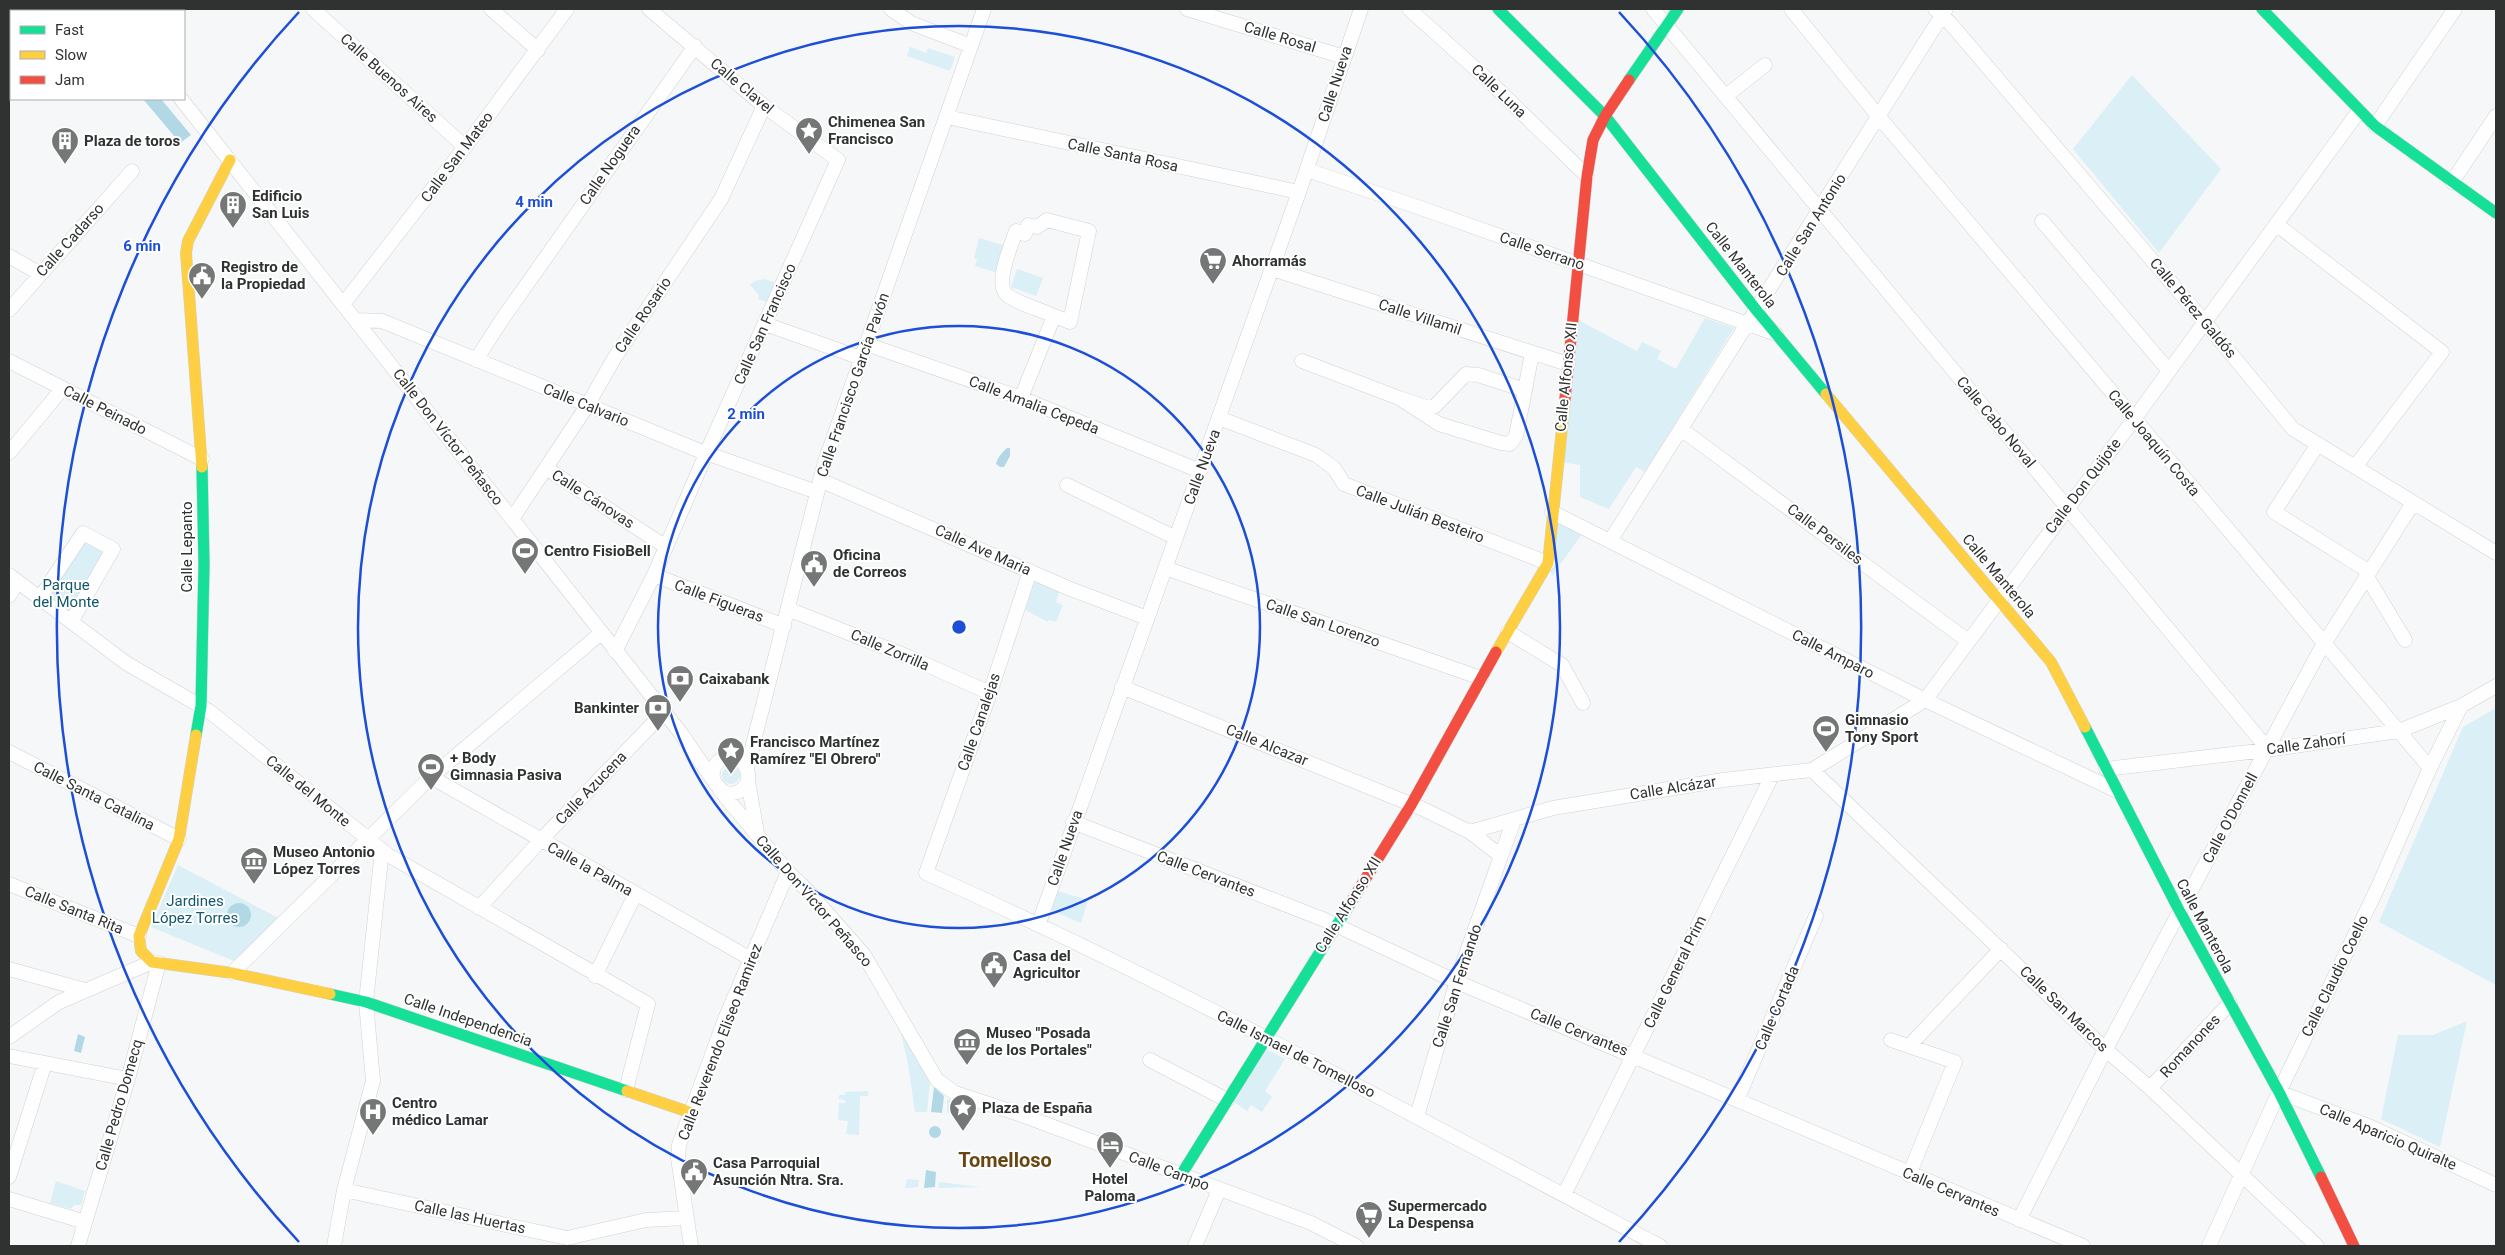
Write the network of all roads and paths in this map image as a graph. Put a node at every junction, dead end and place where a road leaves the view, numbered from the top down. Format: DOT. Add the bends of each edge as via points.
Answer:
graph roads {
  1 [pos="313,9"];
  2 [pos="491,9"];
  3 [pos="567,9"];
  4 [pos="649,9"];
  5 [pos="984,9"];
  6 [pos="1187,9"];
  7 [pos="1361,9"];
  8 [pos="1409,9"];
  9 [pos="1498,9"];
  10 [pos="1653,9"];
  11 [pos="1678,9"];
  12 [pos="1791,9"];
  13 [pos="2262,9"];
  14 [pos="2455,9"];
  15 [pos="897,11"];
  16 [pos="1941,11"];
  17 [pos="1667,25"];
  18 [pos="695,46"];
  19 [pos="971,46"];
  20 [pos="538,50"];
  21 [pos="1344,57"];
  22 [pos="1765,64"];
  23 [pos="1726,96"];
  24 [pos="182,100"];
  25 [pos="764,106"];
  26 [pos="2359,111"];
  27 [pos="1605,116"];
  28 [pos="2496,116"];
  29 [pos="947,117"];
  30 [pos="1879,117"];
  31 [pos="2375,126"];
  32 [pos="465,147"];
  33 [pos="230,160"];
  34 [pos="838,160"];
  35 [pos="1307,170"];
  36 [pos="132,171"];
  37 [pos="1587,176"];
  38 [pos="2452,182"];
  39 [pos="1299,192"];
  40 [pos="1820,210"];
  41 [pos="2496,213"];
  42 [pos="2042,221"];
  43 [pos="2276,224"];
  44 [pos="9,256"];
  45 [pos="1579,264"];
  46 [pos="1272,269"];
  47 [pos="40,274"];
  48 [pos="344,303"];
  49 [pos="9,310"];
  50 [pos="1757,311"];
  51 [pos="1054,316"];
  52 [pos="356,320"];
  53 [pos="2204,320"];
  54 [pos="765,324"];
  55 [pos="1748,324"];
  56 [pos="1777,334"];
  57 [pos="866,344"];
  58 [pos="1532,352"];
  59 [pos="861,358"];
  60 [pos="476,360"];
  61 [pos="9,361"];
  62 [pos="1302,361"];
  63 [pos="1568,364"];
  64 [pos="2169,371"];
  65 [pos="62,389"];
  66 [pos="1525,390"];
  67 [pos="1021,398"];
  68 [pos="1399,398"];
  69 [pos="587,406"];
  70 [pos="1219,418"];
  71 [pos="2134,419"];
  72 [pos="1682,429"];
  73 [pos="2318,444"];
  74 [pos="9,453"];
  75 [pos="706,454"];
  76 [pos="202,459"];
  77 [pos="2355,467"];
  78 [pos="546,468"];
  79 [pos="1200,471"];
  80 [pos="1067,485"];
  81 [pos="818,486"];
  82 [pos="2413,503"];
  83 [pos="2067,507"];
  84 [pos="1552,512"];
  85 [pos="512,519"];
  86 [pos="1176,538"];
  87 [pos="1610,541"];
  88 [pos="666,547"];
  89 [pos="2496,553"];
  90 [pos="1548,563"];
  91 [pos="1165,568"];
  92 [pos="1030,571"];
  93 [pos="2367,573"];
  94 [pos="654,575"];
  95 [pos="13,579"];
  96 [pos="9,596"];
  97 [pos="40,598"];
  98 [pos="2000,599"];
  99 [pos="788,609"];
  100 [pos="1147,618"];
  101 [pos="71,622"];
  102 [pos="784,626"];
  103 [pos="1508,632"];
  104 [pos="601,633"];
  105 [pos="2405,640"];
  106 [pos="1968,641"];
  107 [pos="2324,643"];
  108 [pos="615,651"];
  109 [pos="1481,678"];
  110 [pos="2496,686"];
  111 [pos="1122,687"];
  112 [pos="990,693"];
  113 [pos="1925,700"];
  114 [pos="1583,703"];
  115 [pos="201,706"];
  116 [pos="2461,706"];
  117 [pos="664,712"];
  118 [pos="2399,731"];
  119 [pos="2266,749"];
  120 [pos="9,752"];
  121 [pos="2430,768"];
  122 [pos="2106,769"];
  123 [pos="1812,770"];
  124 [pos="748,775"];
  125 [pos="1772,776"];
  126 [pos="431,777"];
  127 [pos="716,783"];
  128 [pos="2118,791"];
  129 [pos="1411,805"];
  130 [pos="1514,820"];
  131 [pos="1074,822"];
  132 [pos="1470,832"];
  133 [pos="757,834"];
  134 [pos="179,839"];
  135 [pos="368,840"];
  136 [pos="540,841"];
  137 [pos="382,850"];
  138 [pos="1501,856"];
  139 [pos="788,872"];
  140 [pos="926,873"];
  141 [pos="9,884"];
  142 [pos="635,895"];
  143 [pos="479,908"];
  144 [pos="2180,912"];
  145 [pos="1816,916"];
  146 [pos="1039,923"];
  147 [pos="1335,925"];
  148 [pos="139,936"];
  149 [pos="2001,949"];
  150 [pos="751,959"];
  151 [pos="156,962"];
  152 [pos="9,969"];
  153 [pos="232,973"];
  154 [pos="595,976"];
  155 [pos="1457,982"];
  156 [pos="85,990"];
  157 [pos="366,1002"];
  158 [pos="2230,1004"];
  159 [pos="9,1037"];
  160 [pos="1266,1038"];
  161 [pos="1892,1040"];
  162 [pos="1909,1046"];
  163 [pos="2106,1050"];
  164 [pos="1634,1055"];
  165 [pos="9,1056"];
  166 [pos="1150,1060"];
  167 [pos="44,1063"];
  168 [pos="128,1079"];
  169 [pos="2150,1088"];
  170 [pos="626,1090"];
  171 [pos="2279,1092"];
  172 [pos="1227,1100"];
  173 [pos="1737,1100"];
  174 [pos="981,1101"];
  175 [pos="689,1112"];
  176 [pos="1417,1116"];
  177 [pos="1909,1174"];
  178 [pos="1181,1175"];
  179 [pos="2242,1175"];
  180 [pos="9,1177"];
  181 [pos="2496,1185"];
  182 [pos="344,1190"];
  183 [pos="1220,1190"];
  184 [pos="1564,1195"];
  185 [pos="9,1199"];
  186 [pos="686,1218"];
  187 [pos="2019,1220"];
  188 [pos="85,1222"];
  189 [pos="78,1246"];
  190 [pos="334,1246"];
  191 [pos="691,1246"];
  192 [pos="1195,1246"];
  193 [pos="1356,1246"];
  194 [pos="1660,1246"];
  195 [pos="2082,1246"];
  196 [pos="2209,1246"];
  197 [pos="2317,1246"];
  198 [pos="2354,1246"];
  1 -- 32 [label="street, Calle Buenos Aires"];
  2 -- 20 [label="street"];
  3 -- 20 [label="street, Calle San Mateo"];
  4 -- 18 [label="street, Calle Clavel"];
  5 -- 19 [label="street, Calle Francisco García Pavón"];
  6 -- 21 [label="street, Calle Rosal"];
  7 -- 21 [label="street, Calle Nueva"];
  8 -- 37 [label="street, Calle Luna"];
  9 -- 27 [label="street, Calle Manterola"];
  10 -- 17 [label="street, Calle Cabo Noval"];
  11 -- 17 [label="street, Calle Alfonso XII"];
  12 -- 30 [label="street, Calle Joaquín Costa"];
  13 -- 26 [label="street"];
  14 -- 31 [label="street"];
  15 -- 19 [label="street" via="911,23"];
  16 -- 30 [label="street, Calle San Antonio"];
  16 -- 53 [label="street, Calle Pérez Galdós"];
  17 -- 23 [label="street, Calle Cabo Noval"];
  17 -- 27 [label="street, Calle Alfonso XII"];
  18 -- 25 [label="street, Calle Clavel"];
  18 -- 60 [label="street, Calle Noguera"];
  19 -- 29 [label="street, Calle Francisco García Pavón"];
  20 -- 32 [label="street, Calle San Mateo"];
  21 -- 35 [label="street, Calle Nueva"];
  22 -- 23 [label="street"];
  23 -- 40 [label="street, Calle Cabo Noval"];
  24 -- 33 [label="street, Calle Don Víctor Peñasco"];
  25 -- 34 [label="street, Calle Clavel"];
  25 -- 69 [label="street, Calle Rosario" via="721,199 615,357"];
  26 -- 31 [label="street"];
  26 -- 43 [label="street, Calle Don Quijote"];
  27 -- 37 [label="street, Calle Alfonso XII" via="1593,140"];
  27 -- 50 [label="street, Calle Manterola"];
  28 -- 38 [label="street"];
  29 -- 39 [label="street, Calle Santa Rosa"];
  29 -- 57 [label="street, Calle Francisco García Pavón"];
  30 -- 40 [label="street, Calle San Antonio"];
  30 -- 71 [label="street, Calle Joaquín Costa"];
  31 -- 38 [label="street"];
  32 -- 48 [label="street, Calle San Mateo"];
  33 -- 48 [label="street, Calle Don Víctor Peñasco"];
  33 -- 76 [label="street, Calle Lepanto" via="188,241 186,253"];
  34 -- 54 [label="street, Calle San Francisco"];
  35 -- 39 [label="street, Calle Nueva"];
  35 -- 45 [label="street, Calle Serrano"];
  36 -- 47 [label="street, Calle Cadarso"];
  37 -- 45 [label="street, Calle Alfonso XII"];
  38 -- 41 [label="street"];
  39 -- 46 [label="street, Calle Nueva"];
  40 -- 50 [label="street, Calle San Antonio"];
  40 -- 83 [label="street, Calle Cabo Noval"];
  42 -- 64 [label="street"];
  43 -- 53 [label="street, Calle Don Quijote"];
  43 -- 77 [label="street" via="2442,352"];
  44 -- 47 [label="street"];
  45 -- 55 [label="street, Calle Serrano"];
  45 -- 63 [label="street, Calle Alfonso XII"];
  46 -- 58 [label="street, Calle Villamil"];
  46 -- 70 [label="street, Calle Nueva"];
  47 -- 49 [label="street, Calle Cadarso"];
  48 -- 52 [label="street, Calle Don Víctor Peñasco"];
  50 -- 55 [label="street, Calle San Antonio"];
  50 -- 56 [label="street, Calle Manterola"];
  51 -- 51 [label="street" via="1007,296 1002,288 1002,277 1016,231 1025,234 1028,225 1037,227 1046,220 1089,231 1070,322"];
  51 -- 67 [label="street"];
  52 -- 60 [label="street, Calle Calvario" via="382,321"];
  52 -- 85 [label="street, Calle Don Víctor Peñasco"];
  53 -- 64 [label="street, Calle Don Quijote"];
  53 -- 73 [label="street, Calle Pérez Galdós" via="2293,429"];
  54 -- 59 [label="street"];
  54 -- 75 [label="street, Calle San Francisco"];
  55 -- 56 [label="street, Calle Serrano"];
  55 -- 72 [label="street, Calle San Antonio"];
  56 -- 98 [label="street, Calle Manterola"];
  57 -- 59 [label="street, Calle Francisco García Pavón"];
  57 -- 67 [label="street, Calle Amalia Cepeda"];
  58 -- 63 [label="street, Calle Villamil"];
  58 -- 66 [label="street"];
  59 -- 81 [label="street, Calle Francisco García Pavón"];
  60 -- 69 [label="street, Calle Calvario"];
  61 -- 65 [label="street, Calle Peinado"];
  62 -- 68 [label="street"];
  63 -- 84 [label="street, Calle Alfonso XII"];
  64 -- 71 [label="street, Calle Don Quijote"];
  65 -- 74 [label="street"];
  65 -- 76 [label="street, Calle Peinado"];
  66 -- 68 [label="street" via="1466,374 1435,406 1429,408"];
  66 -- 68 [label="street" via="1516,436 1510,444 1439,424"];
  67 -- 79 [label="street, Calle Amalia Cepeda"];
  69 -- 75 [label="street, Calle Calvario"];
  69 -- 78 [label="street, Calle Rosario"];
  70 -- 79 [label="street, Calle Nueva"];
  70 -- 90 [label="street, Calle Julián Besteiro" via="1316,455 1334,468 1344,484"];
  71 -- 83 [label="street, Calle Don Quijote"];
  71 -- 107 [label="street, Calle Joaquín Costa"];
  72 -- 87 [label="street, Calle San Antonio"];
  72 -- 106 [label="street, Calle Persiles"];
  73 -- 77 [label="street, Calle Pérez Galdós"];
  73 -- 93 [label="street" via="2274,512"];
  75 -- 81 [label="street, Calle Calvario"];
  75 -- 88 [label="street, Calle San Francisco"];
  76 -- 115 [label="street, Calle Lepanto"];
  77 -- 82 [label="street, Calle Pérez Galdós"];
  78 -- 85 [label="street, Calle Rosario"];
  78 -- 88 [label="street, Calle Cánovas"];
  79 -- 86 [label="street, Calle Nueva"];
  80 -- 86 [label="street"];
  81 -- 92 [label="street, Calle Ave Maria"];
  81 -- 99 [label="street, Calle Francisco García Pavón"];
  82 -- 89 [label="street, Calle Pérez Galdós"];
  82 -- 93 [label="street, Calle O'Donnell"];
  83 -- 98 [label="street, Calle Don Quijote"];
  83 -- 119 [label="street, Calle Cabo Noval"];
  84 -- 87 [label="street, Calle Amparo"];
  84 -- 90 [label="street, Calle Alfonso XII"];
  85 -- 104 [label="street, Calle Don Víctor Peñasco"];
  86 -- 91 [label="street, Calle Nueva"];
  87 -- 113 [label="street, Calle Amparo"];
  88 -- 94 [label="street, Calle San Francisco"];
  90 -- 103 [label="street, Calle Alfonso XII"];
  91 -- 100 [label="street, Calle Nueva"];
  91 -- 109 [label="street, Calle San Lorenzo"];
  92 -- 100 [label="street, Calle Ave Maria"];
  92 -- 112 [label="street, Calle Canalejas"];
  93 -- 105 [label="street"];
  93 -- 107 [label="street, Calle O'Donnell"];
  94 -- 102 [label="street, Calle Figueras"];
  94 -- 108 [label="street, Calle San Francisco"];
  95 -- 96 [label="street"];
  95 -- 97 [label="street, Calle del Monte"];
  97 -- 101 [label="street, Calle del Monte"];
  97 -- 101 [label="street" via="82,533 112,549"];
  98 -- 106 [label="street, Calle Don Quijote"];
  98 -- 122 [label="street, Calle Manterola" via="2051,662"];
  99 -- 102 [label="street, Calle Francisco García Pavón"];
  99 -- 112 [label="street, Calle Zorrilla"];
  100 -- 111 [label="street, Calle Nueva"];
  101 -- 115 [label="street, Calle del Monte" via="126,663"];
  102 -- 124 [label="street, Calle Francisco García Pavón"];
  103 -- 109 [label="street, Calle Alfonso XII"];
  103 -- 114 [label="street" via="1562,665"];
  104 -- 108 [label="street, Calle Don Víctor Peñasco"];
  104 -- 126 [label="street"];
  106 -- 113 [label="street, Calle Don Quijote"];
  107 -- 118 [label="street, Calle Joaquín Costa"];
  107 -- 119 [label="street, Calle O'Donnell"];
  108 -- 117 [label="street, Calle Don Víctor Peñasco"];
  109 -- 129 [label="street, Calle Alfonso XII"];
  110 -- 116 [label="street, Calle Zahorí"];
  111 -- 129 [label="street, Calle Alcazar"];
  111 -- 131 [label="street, Calle Nueva"];
  112 -- 140 [label="street, Calle Canalejas"];
  113 -- 123 [label="street, Calle Alcázar"];
  113 -- 128 [label="street, Calle Amparo"];
  115 -- 134 [label="street, Calle Lepanto"];
  115 -- 135 [label="street, Calle del Monte"];
  116 -- 118 [label="street, Calle Zahorí"];
  116 -- 121 [label="street, Calle Claudio Coello"];
  117 -- 127 [label="street, Calle Don Víctor Peñasco"];
  117 -- 136 [label="street, Calle Azucena"];
  118 -- 119 [label="street, Calle Zahorí"];
  118 -- 121 [label="street, Calle Joaquín Costa"];
  119 -- 122 [label="street, Calle Zahorí"];
  119 -- 144 [label="street, Calle O'Donnell"];
  120 -- 134 [label="street, Calle Santa Catalina"];
  121 -- 171 [label="street, Calle Claudio Coello" via="2378,887"];
  122 -- 128 [label="street, Calle Manterola"];
  123 -- 125 [label="street, Calle Alcázar"];
  123 -- 149 [label="street, Calle San Marcos"];
  124 -- 127 [label="street" via="745,787 735,793 723,792"];
  124 -- 127 [label="street" via="739,759 728,757 717,763 712,774"];
  124 -- 133 [label="street"];
  125 -- 130 [label="street, Calle Alcázar" via="1724,780 1553,808"];
  125 -- 164 [label="street, Calle General Prim"];
  126 -- 135 [label="street"];
  126 -- 136 [label="street, Calle la Palma"];
  127 -- 133 [label="street, Calle Don Víctor Peñasco"];
  128 -- 144 [label="street, Calle Manterola"];
  129 -- 132 [label="street"];
  129 -- 147 [label="street, Calle Alfonso XII"];
  130 -- 132 [label="street, Calle Alcázar"];
  130 -- 138 [label="street, Calle San Fernando"];
  131 -- 146 [label="street, Calle Nueva"];
  131 -- 147 [label="street, Calle Cervantes"];
  132 -- 138 [label="street"];
  133 -- 139 [label="street, Calle Don Víctor Peñasco"];
  134 -- 148 [label="street, Calle Lepanto"];
  135 -- 137 [label="street, Calle del Monte"];
  135 -- 153 [label="street"];
  136 -- 142 [label="street, Calle la Palma"];
  136 -- 143 [label="street, Calle Azucena"];
  137 -- 143 [label="street, Calle del Monte"];
  137 -- 157 [label="street"];
  138 -- 155 [label="street, Calle San Fernando"];
  139 -- 150 [label="street, Calle Reverendo Eliseo Ramirez"];
  139 -- 174 [label="street, Calle Don Víctor Peñasco" via="864,955 937,1080 955,1093"];
  140 -- 146 [label="street, Calle Ismael de Tomelloso"];
  141 -- 148 [label="street, Calle Santa Rita"];
  142 -- 150 [label="street, Calle la Palma"];
  142 -- 154 [label="street"];
  143 -- 154 [label="street, Calle del Monte"];
  144 -- 158 [label="street, Calle Manterola"];
  144 -- 163 [label="street, Calle O'Donnell"];
  145 -- 173 [label="street, Calle Cortada"];
  146 -- 160 [label="street, Calle Ismael de Tomelloso"];
  147 -- 155 [label="street, Calle Cervantes"];
  147 -- 160 [label="street, Calle Alfonso XII"];
  148 -- 151 [label="street" via="139,948 144,958"];
  149 -- 162 [label="street"];
  149 -- 163 [label="street, Calle San Marcos"];
  150 -- 175 [label="street, Calle Reverendo Eliseo Ramirez"];
  151 -- 153 [label="street, Calle Independencia"];
  151 -- 156 [label="street"];
  151 -- 168 [label="street, Calle Pedro Domecq"];
  152 -- 156 [label="street"];
  153 -- 157 [label="street, Calle Independencia"];
  154 -- 170 [label="street, Calle del Monte" via="648,1004"];
  155 -- 164 [label="street, Calle Cervantes"];
  155 -- 176 [label="street, Calle San Fernando"];
  156 -- 159 [label="street" via="59,1002"];
  157 -- 170 [label="street, Calle Independencia"];
  157 -- 182 [label="street" via="373,1081"];
  158 -- 169 [label="street, Romanones"];
  158 -- 171 [label="street, Calle Manterola"];
  160 -- 172 [label="street, Calle Alfonso XII"];
  160 -- 176 [label="street, Calle Ismael de Tomelloso"];
  161 -- 162 [label="street"];
  162 -- 177 [label="street" via="1955,1062"];
  163 -- 169 [label="street, Calle San Marcos"];
  163 -- 187 [label="street, Calle O'Donnell"];
  164 -- 173 [label="street, Calle Cervantes"];
  164 -- 184 [label="street, Calle General Prim"];
  165 -- 167 [label="street"];
  166 -- 172 [label="street"];
  167 -- 168 [label="street"];
  167 -- 180 [label="street"];
  168 -- 188 [label="street, Calle Pedro Domecq"];
  169 -- 179 [label="street, Calle San Marcos"];
  170 -- 175 [label="street, Calle Independencia"];
  171 -- 179 [label="street, Calle Claudio Coello"];
  171 -- 181 [label="street, Calle Aparicio Quiralte" via="2371,1127"];
  171 -- 198 [label="street, Calle Manterola"];
  172 -- 178 [label="street, Calle Alfonso XII"];
  173 -- 177 [label="street, Calle Cervantes"];
  174 -- 178 [label="street, Calle Campo"];
  175 -- 186 [label="street, Calle Reverendo Eliseo Ramirez" via="678,1158"];
  176 -- 184 [label="street, Calle Ismael de Tomelloso"];
  177 -- 187 [label="street, Calle Cervantes"];
  178 -- 183 [label="street, Calle Campo"];
  179 -- 196 [label="street, Calle Claudio Coello"];
  179 -- 197 [label="street, Calle San Marcos"];
  182 -- 186 [label="street, Calle las Huertas" via="567,1238 646,1220"];
  182 -- 190 [label="street"];
  183 -- 192 [label="street"];
  183 -- 193 [label="street, Calle Campo" via="1311,1223"];
  184 -- 194 [label="street, Calle Ismael de Tomelloso"];
  185 -- 188 [label="street"];
  186 -- 191 [label="street, Calle Reverendo Eliseo Ramirez"];
  187 -- 195 [label="street, Calle Cervantes"];
  188 -- 189 [label="street, Calle Pedro Domecq"];
}
